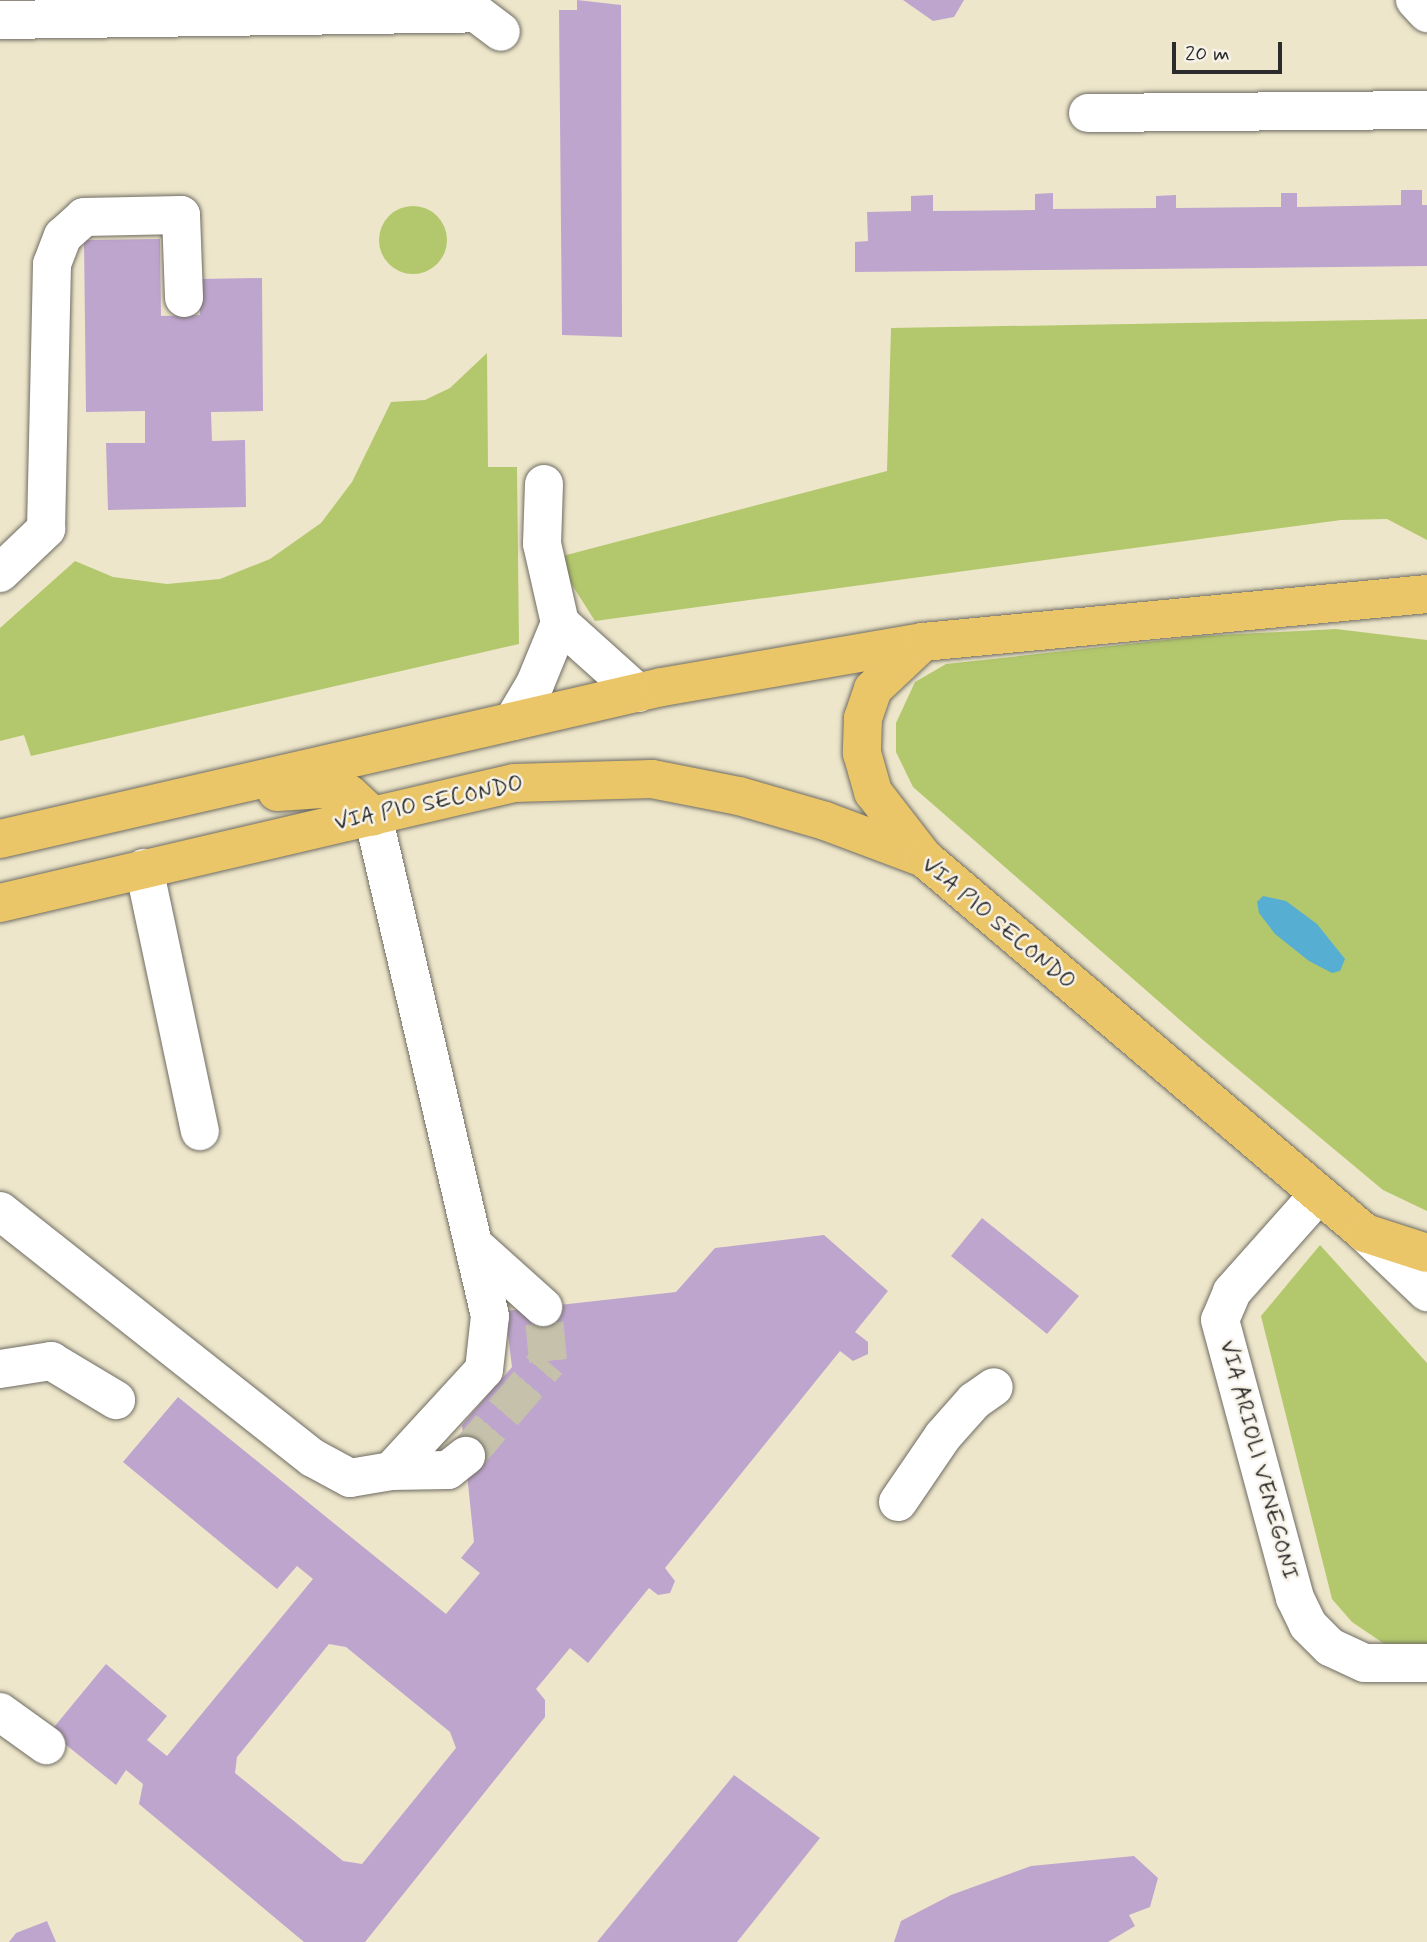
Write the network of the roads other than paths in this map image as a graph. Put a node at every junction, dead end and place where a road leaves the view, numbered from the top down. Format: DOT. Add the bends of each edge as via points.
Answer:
graph roads {
  1 [pos="1415,0"];
  2 [pos="1427,13"];
  3 [pos="0,20"];
  4 [pos="502,32"];
  5 [pos="1427,110"];
  6 [pos="1088,113"];
  7 [pos="184,298"];
  8 [pos="544,484"];
  9 [pos="0,573"];
  10 [pos="1427,594"];
  11 [pos="561,623"];
  12 [pos="923,642"];
  13 [pos="638,693"];
  14 [pos="513,721"];
  15 [pos="166,799"];
  16 [pos="373,816"];
  17 [pos="0,839"];
  18 [pos="924,858"];
  19 [pos="144,868"];
  20 [pos="0,904"];
  21 [pos="200,1131"];
  22 [pos="1318,1195"];
  23 [pos="0,1210"];
  24 [pos="1365,1233"];
  25 [pos="474,1245"];
  26 [pos="1427,1253"];
  27 [pos="1427,1292"];
  28 [pos="543,1307"];
  29 [pos="0,1369"];
  30 [pos="994,1387"];
  31 [pos="117,1400"];
  32 [pos="466,1456"];
  33 [pos="391,1471"];
  34 [pos="898,1502"];
  35 [pos="1427,1663"];
  36 [pos="0,1712"];
  37 [pos="46,1745"];
  1 -- 2 [label="street"];
  3 -- 4 [label="street" via="476,13"];
  5 -- 6 [label="street"];
  7 -- 9 [label="street" via="181,215 85,216 63,236 52,264 41,535"];
  8 -- 11 [label="street" via="542,544"];
  10 -- 12 [label="main road"];
  11 -- 13 [label="street"];
  11 -- 14 [label="street"];
  12 -- 13 [label="main road"];
  12 -- 18 [label="main road" via="873,689 863,718 862,753 873,792"];
  13 -- 14 [label="main road"];
  14 -- 15 [label="main road"];
  15 -- 16 [label="main road" via="322,789 349,794"];
  15 -- 17 [label="main road"];
  16 -- 18 [label="main road, VIA PIO SECONDO" via="514,783 652,779 812,817"];
  16 -- 19 [label="main road, VIA PIO SECONDO"];
  16 -- 25 [label="street"];
  18 -- 22 [label="main road, VIA PIO SECONDO"];
  19 -- 20 [label="main road, VIA PIO SECONDO"];
  19 -- 21 [label="street"];
  22 -- 24 [label="main road, VIA PIO SECONDO"];
  22 -- 35 [label="street, VIA ARIOLI VENEGONI" via="1233,1292 1220,1320 1301,1613 1325,1642 1349,1657 1385,1666"];
  23 -- 33 [label="street" via="313,1458 349,1478"];
  24 -- 26 [label="main road, VIA PIO SECONDO"];
  24 -- 27 [label="street"];
  25 -- 28 [label="street"];
  25 -- 33 [label="street" via="490,1316 484,1370"];
  29 -- 31 [label="street" via="51,1361"];
  30 -- 34 [label="street" via="974,1401 943,1436"];
  32 -- 33 [label="street" via="448,1470"];
  36 -- 37 [label="street"];
}
